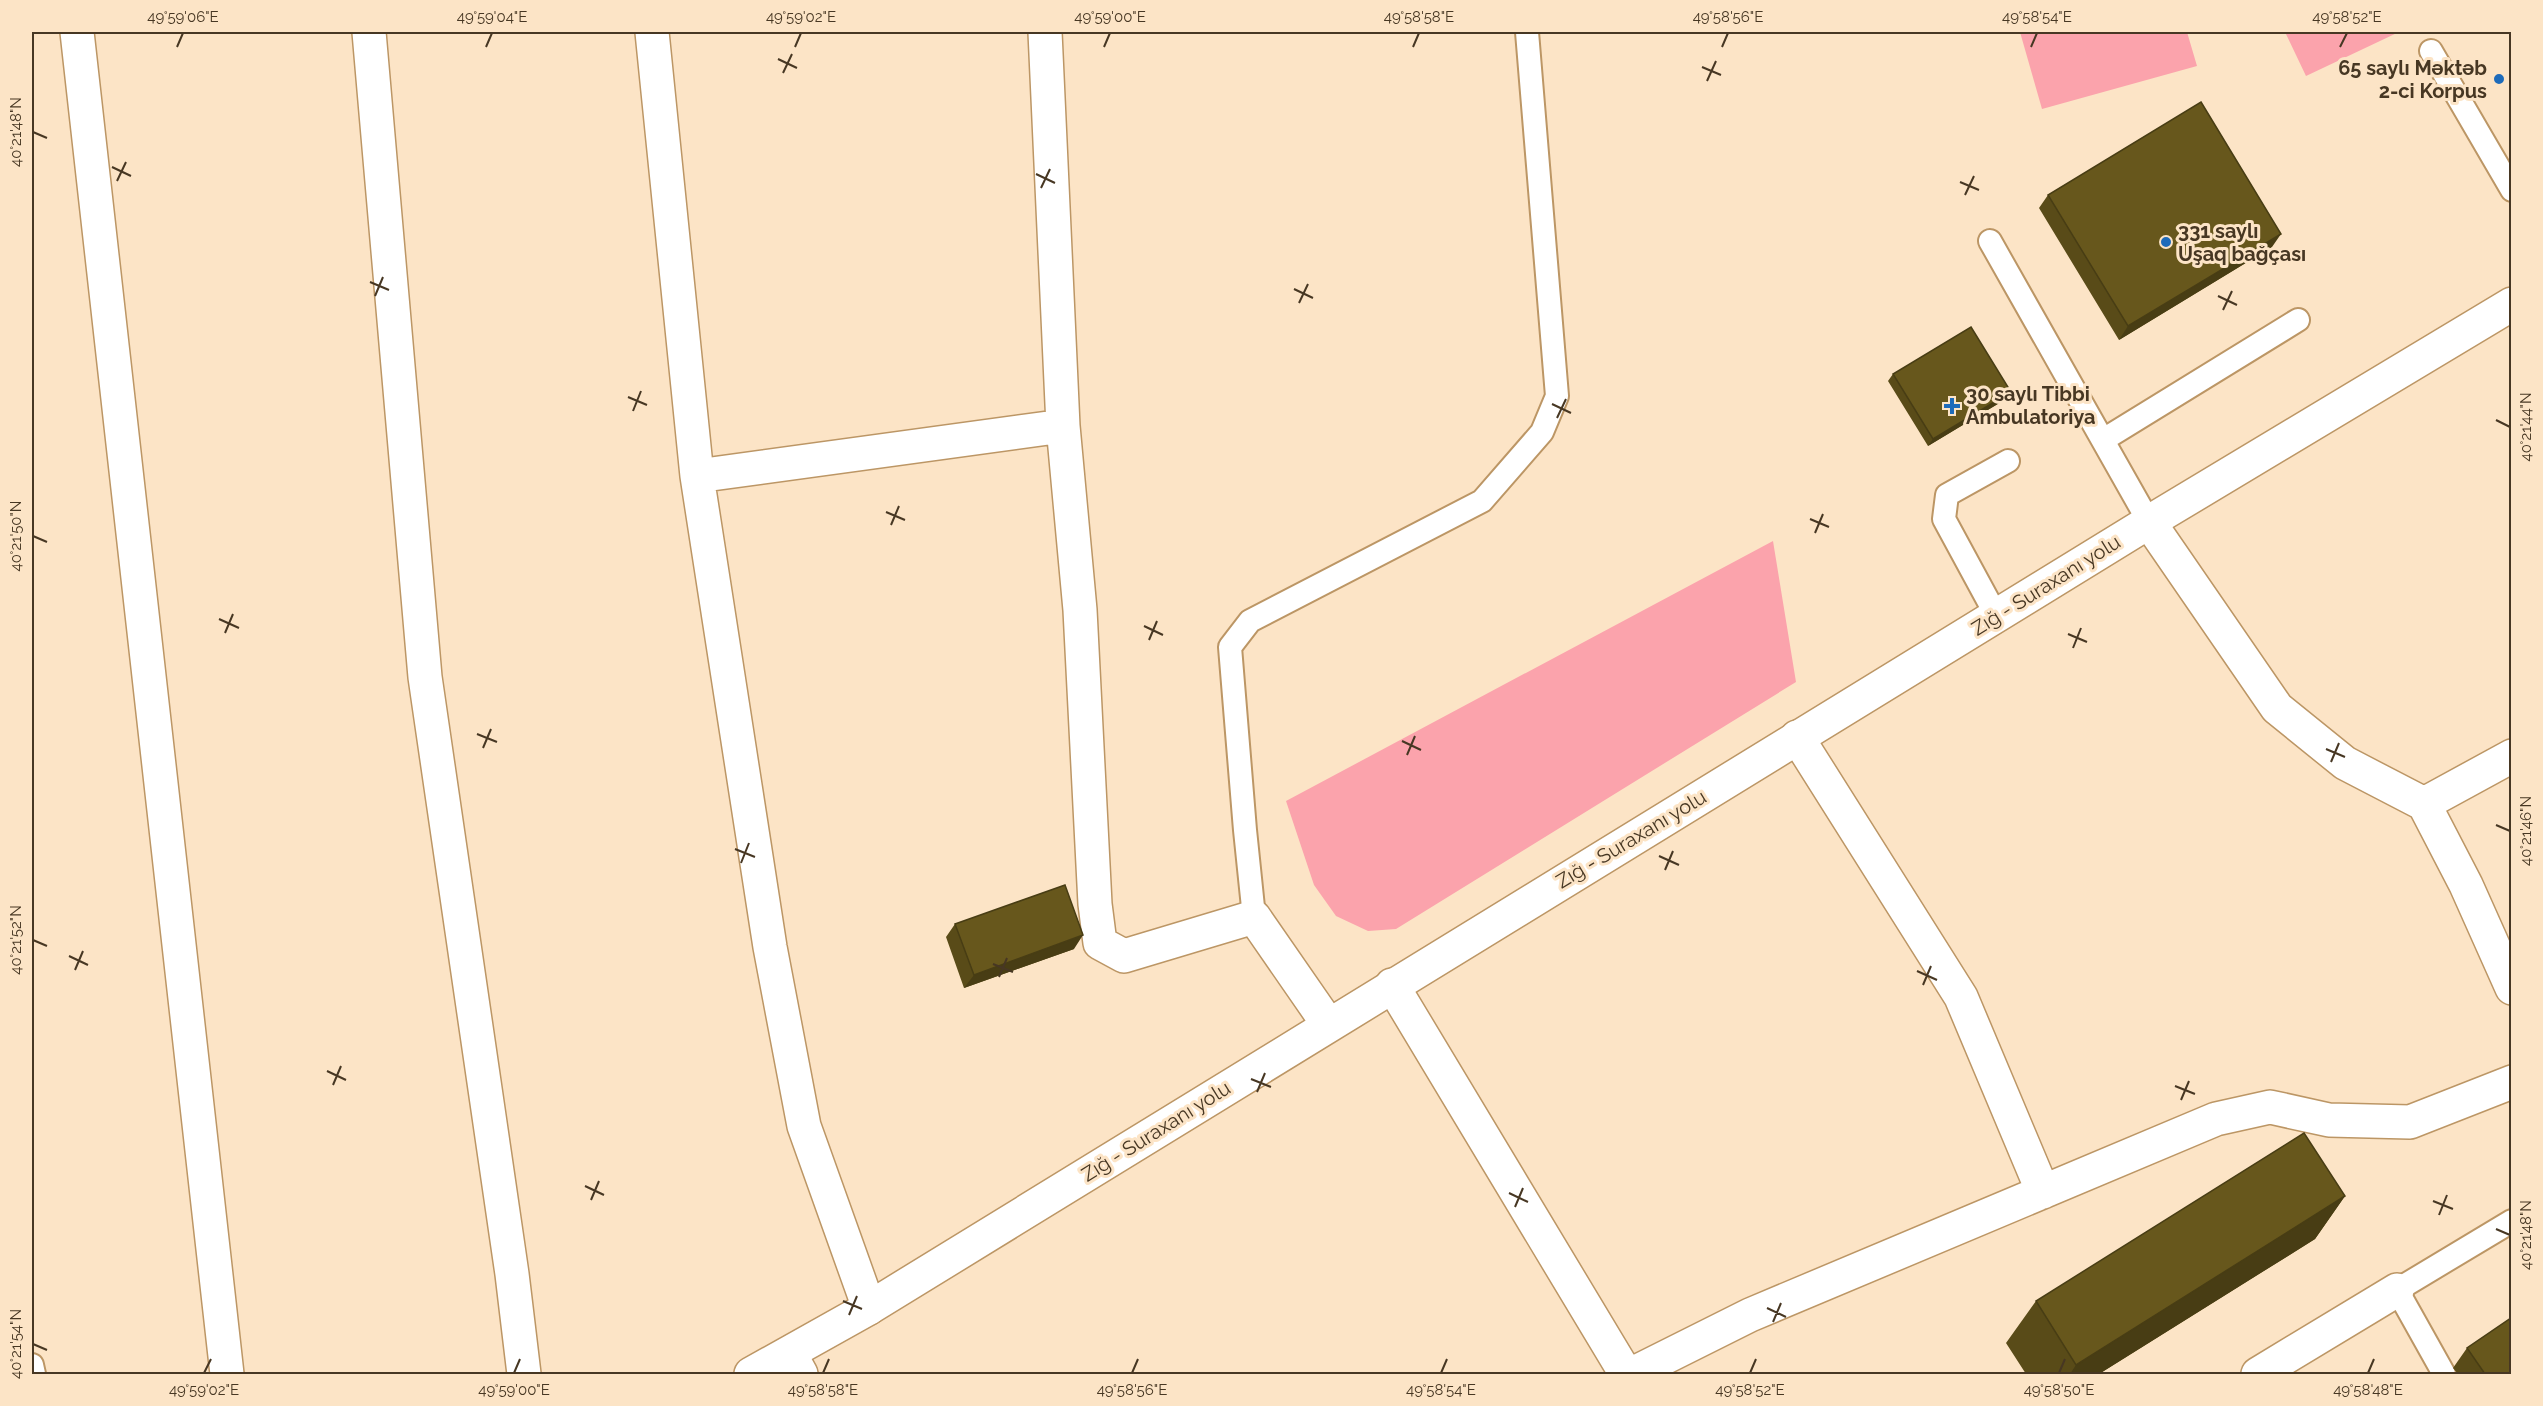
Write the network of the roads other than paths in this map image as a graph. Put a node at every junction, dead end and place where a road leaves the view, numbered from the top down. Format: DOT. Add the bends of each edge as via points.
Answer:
graph roads {
  1 [pos="77,32"];
  2 [pos="369,32"];
  3 [pos="652,32"];
  4 [pos="1045,32"];
  5 [pos="1527,32"];
  6 [pos="2431,51"];
  7 [pos="2511,190"];
  8 [pos="1990,242"];
  9 [pos="2511,303"];
  10 [pos="2298,320"];
  11 [pos="1063,426"];
  12 [pos="2103,440"];
  13 [pos="2007,461"];
  14 [pos="697,476"];
  15 [pos="2149,522"];
  16 [pos="1996,615"];
  17 [pos="1797,737"];
  18 [pos="2511,756"];
  19 [pos="2424,804"];
  20 [pos="1254,917"];
  21 [pos="1392,986"];
  22 [pos="2511,988"];
  23 [pos="1328,1024"];
  24 [pos="2511,1082"];
  25 [pos="2043,1192"];
  26 [pos="2511,1221"];
  27 [pos="2397,1290"];
  28 [pos="869,1308"];
  29 [pos="796,1364"];
  30 [pos="32,1365"];
  31 [pos="34,1374"];
  32 [pos="227,1374"];
  33 [pos="524,1374"];
  34 [pos="751,1374"];
  35 [pos="1626,1374"];
  36 [pos="1632,1374"];
  37 [pos="2258,1374"];
  38 [pos="2444,1374"];
  1 -- 32 [label="street"];
  2 -- 33 [label="street" via="425,677"];
  3 -- 14 [label="street"];
  4 -- 11 [label="street"];
  5 -- 20 [label="lane" via="1557,396 1542,432 1482,501 1250,621 1230,647"];
  6 -- 7 [label="lane"];
  8 -- 12 [label="lane"];
  9 -- 15 [label="street, Zığ - Suraxanı yolu"];
  10 -- 12 [label="lane"];
  11 -- 14 [label="street"];
  11 -- 20 [label="street" via="1080,610 1100,943 1125,956"];
  12 -- 15 [label="lane"];
  13 -- 16 [label="lane" via="1947,495 1944,519"];
  14 -- 28 [label="street" via="770,947 804,1126"];
  15 -- 16 [label="street, Zığ - Suraxanı yolu"];
  15 -- 19 [label="street" via="2277,708 2345,763"];
  16 -- 17 [label="street, Zığ - Suraxanı yolu"];
  17 -- 21 [label="street, Zığ - Suraxanı yolu"];
  17 -- 25 [label="street" via="1961,997"];
  18 -- 19 [label="street"];
  19 -- 22 [label="street" via="2466,885"];
  20 -- 23 [label="street"];
  21 -- 23 [label="street, Zığ - Suraxanı yolu"];
  21 -- 35 [label="street"];
  23 -- 28 [label="street, Zığ - Suraxanı yolu"];
  24 -- 25 [label="street" via="2410,1122 2330,1120 2270,1107 2216,1119"];
  25 -- 36 [label="street" via="1750,1315"];
  26 -- 27 [label="lane"];
  27 -- 37 [label="street"];
  27 -- 38 [label="lane"];
  28 -- 29 [label="street, Zığ - Suraxanı yolu"];
  29 -- 34 [label="street, Zığ - Suraxanı yolu"];
  30 -- 31 [label="lane"];
}
